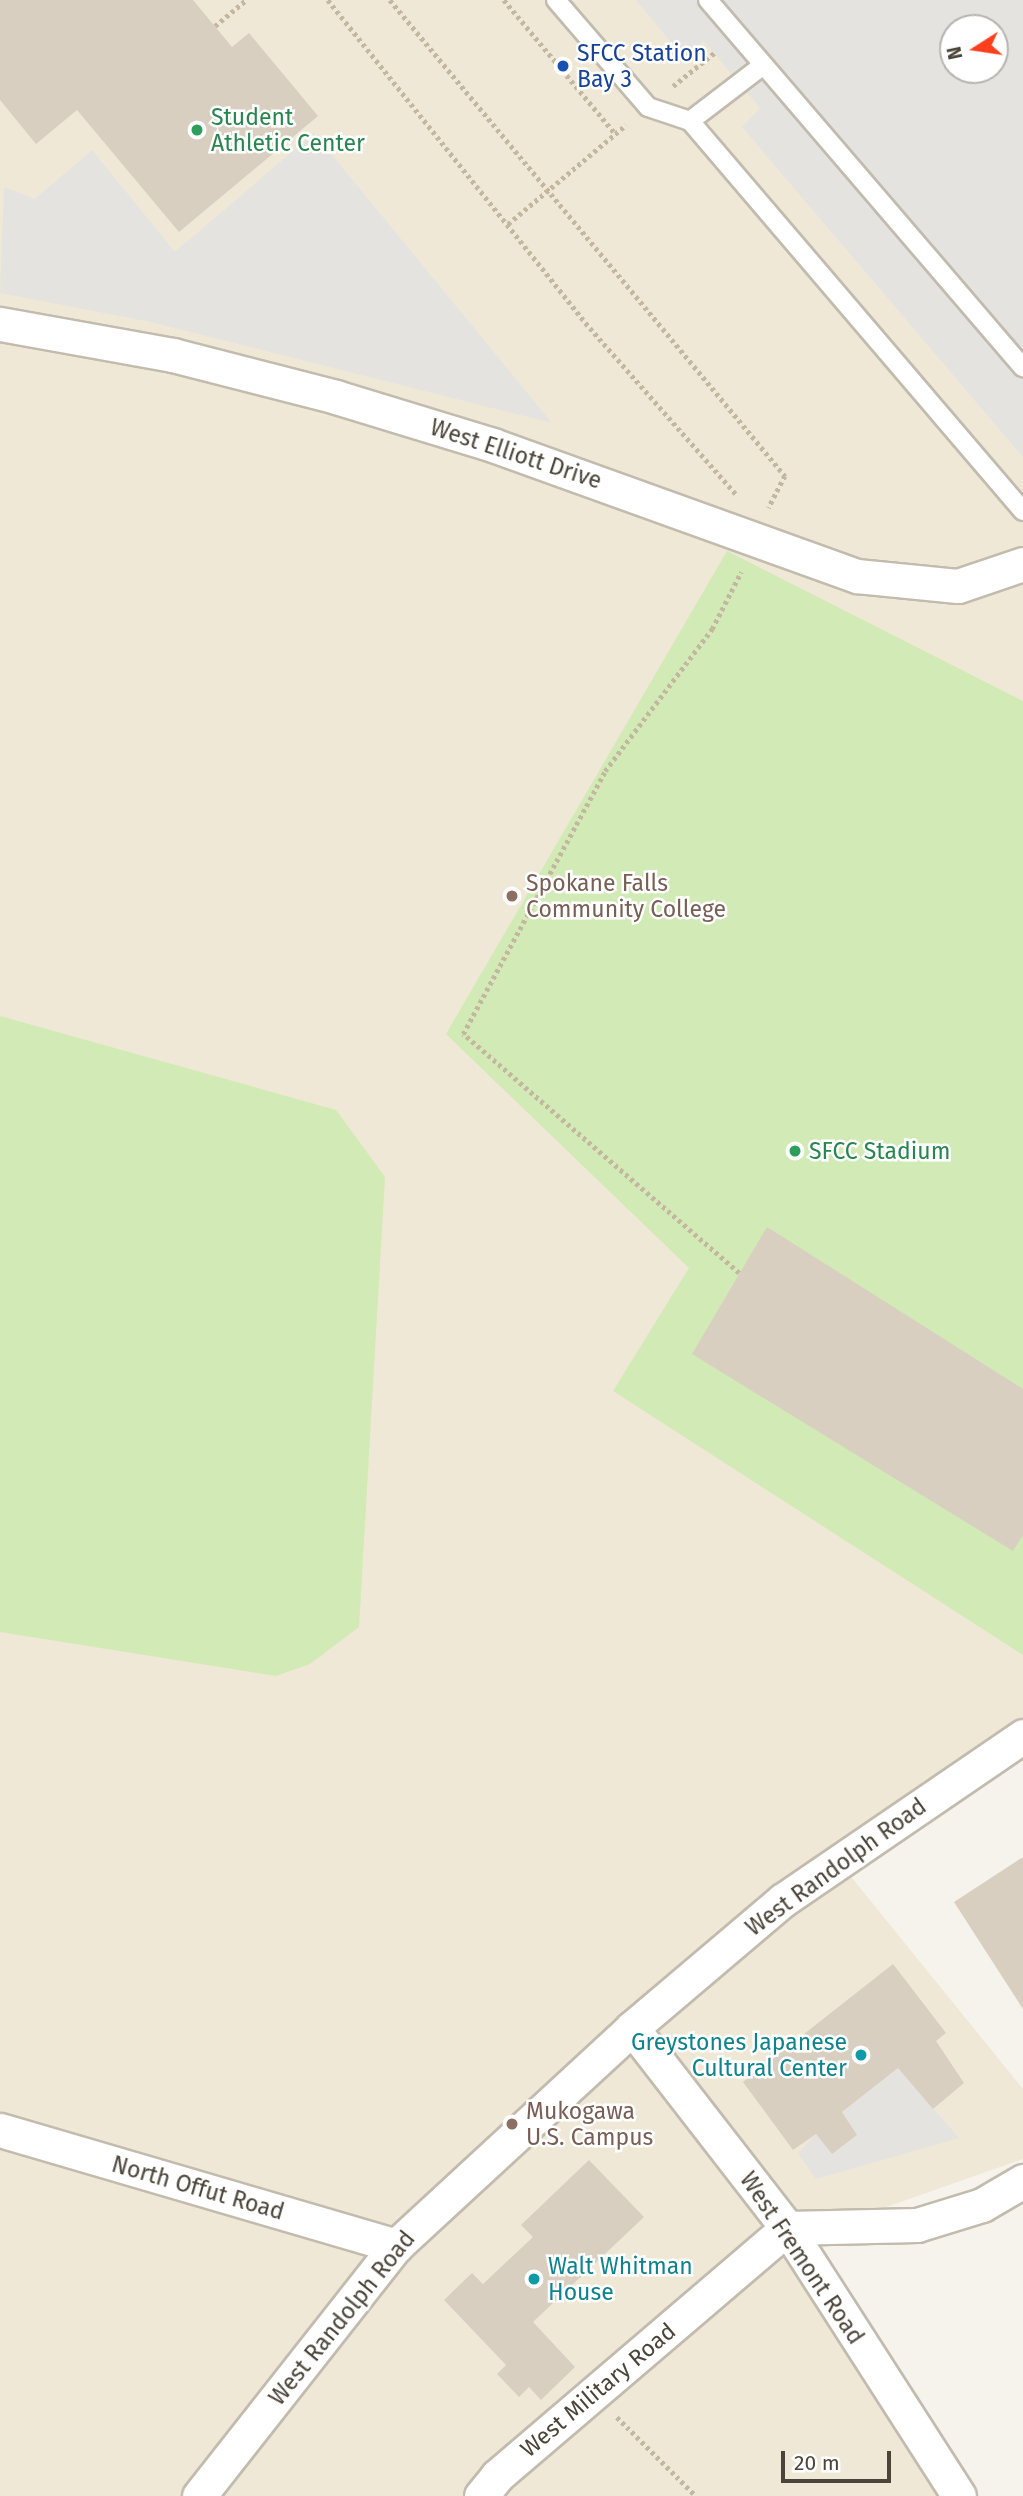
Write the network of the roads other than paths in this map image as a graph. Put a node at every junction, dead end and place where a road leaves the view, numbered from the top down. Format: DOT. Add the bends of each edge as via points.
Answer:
graph roads {
  1 [pos="556,0"];
  2 [pos="708,0"];
  3 [pos="762,66"];
  4 [pos="691,121"];
  5 [pos="0,324"];
  6 [pos="1023,368"];
  7 [pos="1023,511"];
  8 [pos="1023,564"];
  9 [pos="1023,1736"];
  10 [pos="632,2028"];
  11 [pos="0,2130"];
  12 [pos="1023,2181"];
  13 [pos="787,2228"];
  14 [pos="396,2246"];
  15 [pos="199,2496"];
  16 [pos="481,2496"];
  17 [pos="959,2496"];
  1 -- 4 [label="lane" via="648,107"];
  2 -- 3 [label="lane"];
  3 -- 4 [label="lane"];
  3 -- 6 [label="lane"];
  4 -- 7 [label="lane"];
  5 -- 8 [label="street, West Elliott Drive" via="173,355 336,397 493,445 857,576 958,586"];
  9 -- 10 [label="street, West Randolph Road" via="783,1900"];
  10 -- 13 [label="street, West Fremont Road"];
  10 -- 14 [label="street, West Randolph Road"];
  11 -- 14 [label="street, North Offut Road"];
  12 -- 13 [label="street" via="982,2205 917,2225"];
  13 -- 16 [label="street, West Military Road"];
  13 -- 17 [label="street, West Fremont Road"];
  14 -- 15 [label="street, West Randolph Road"];
}
